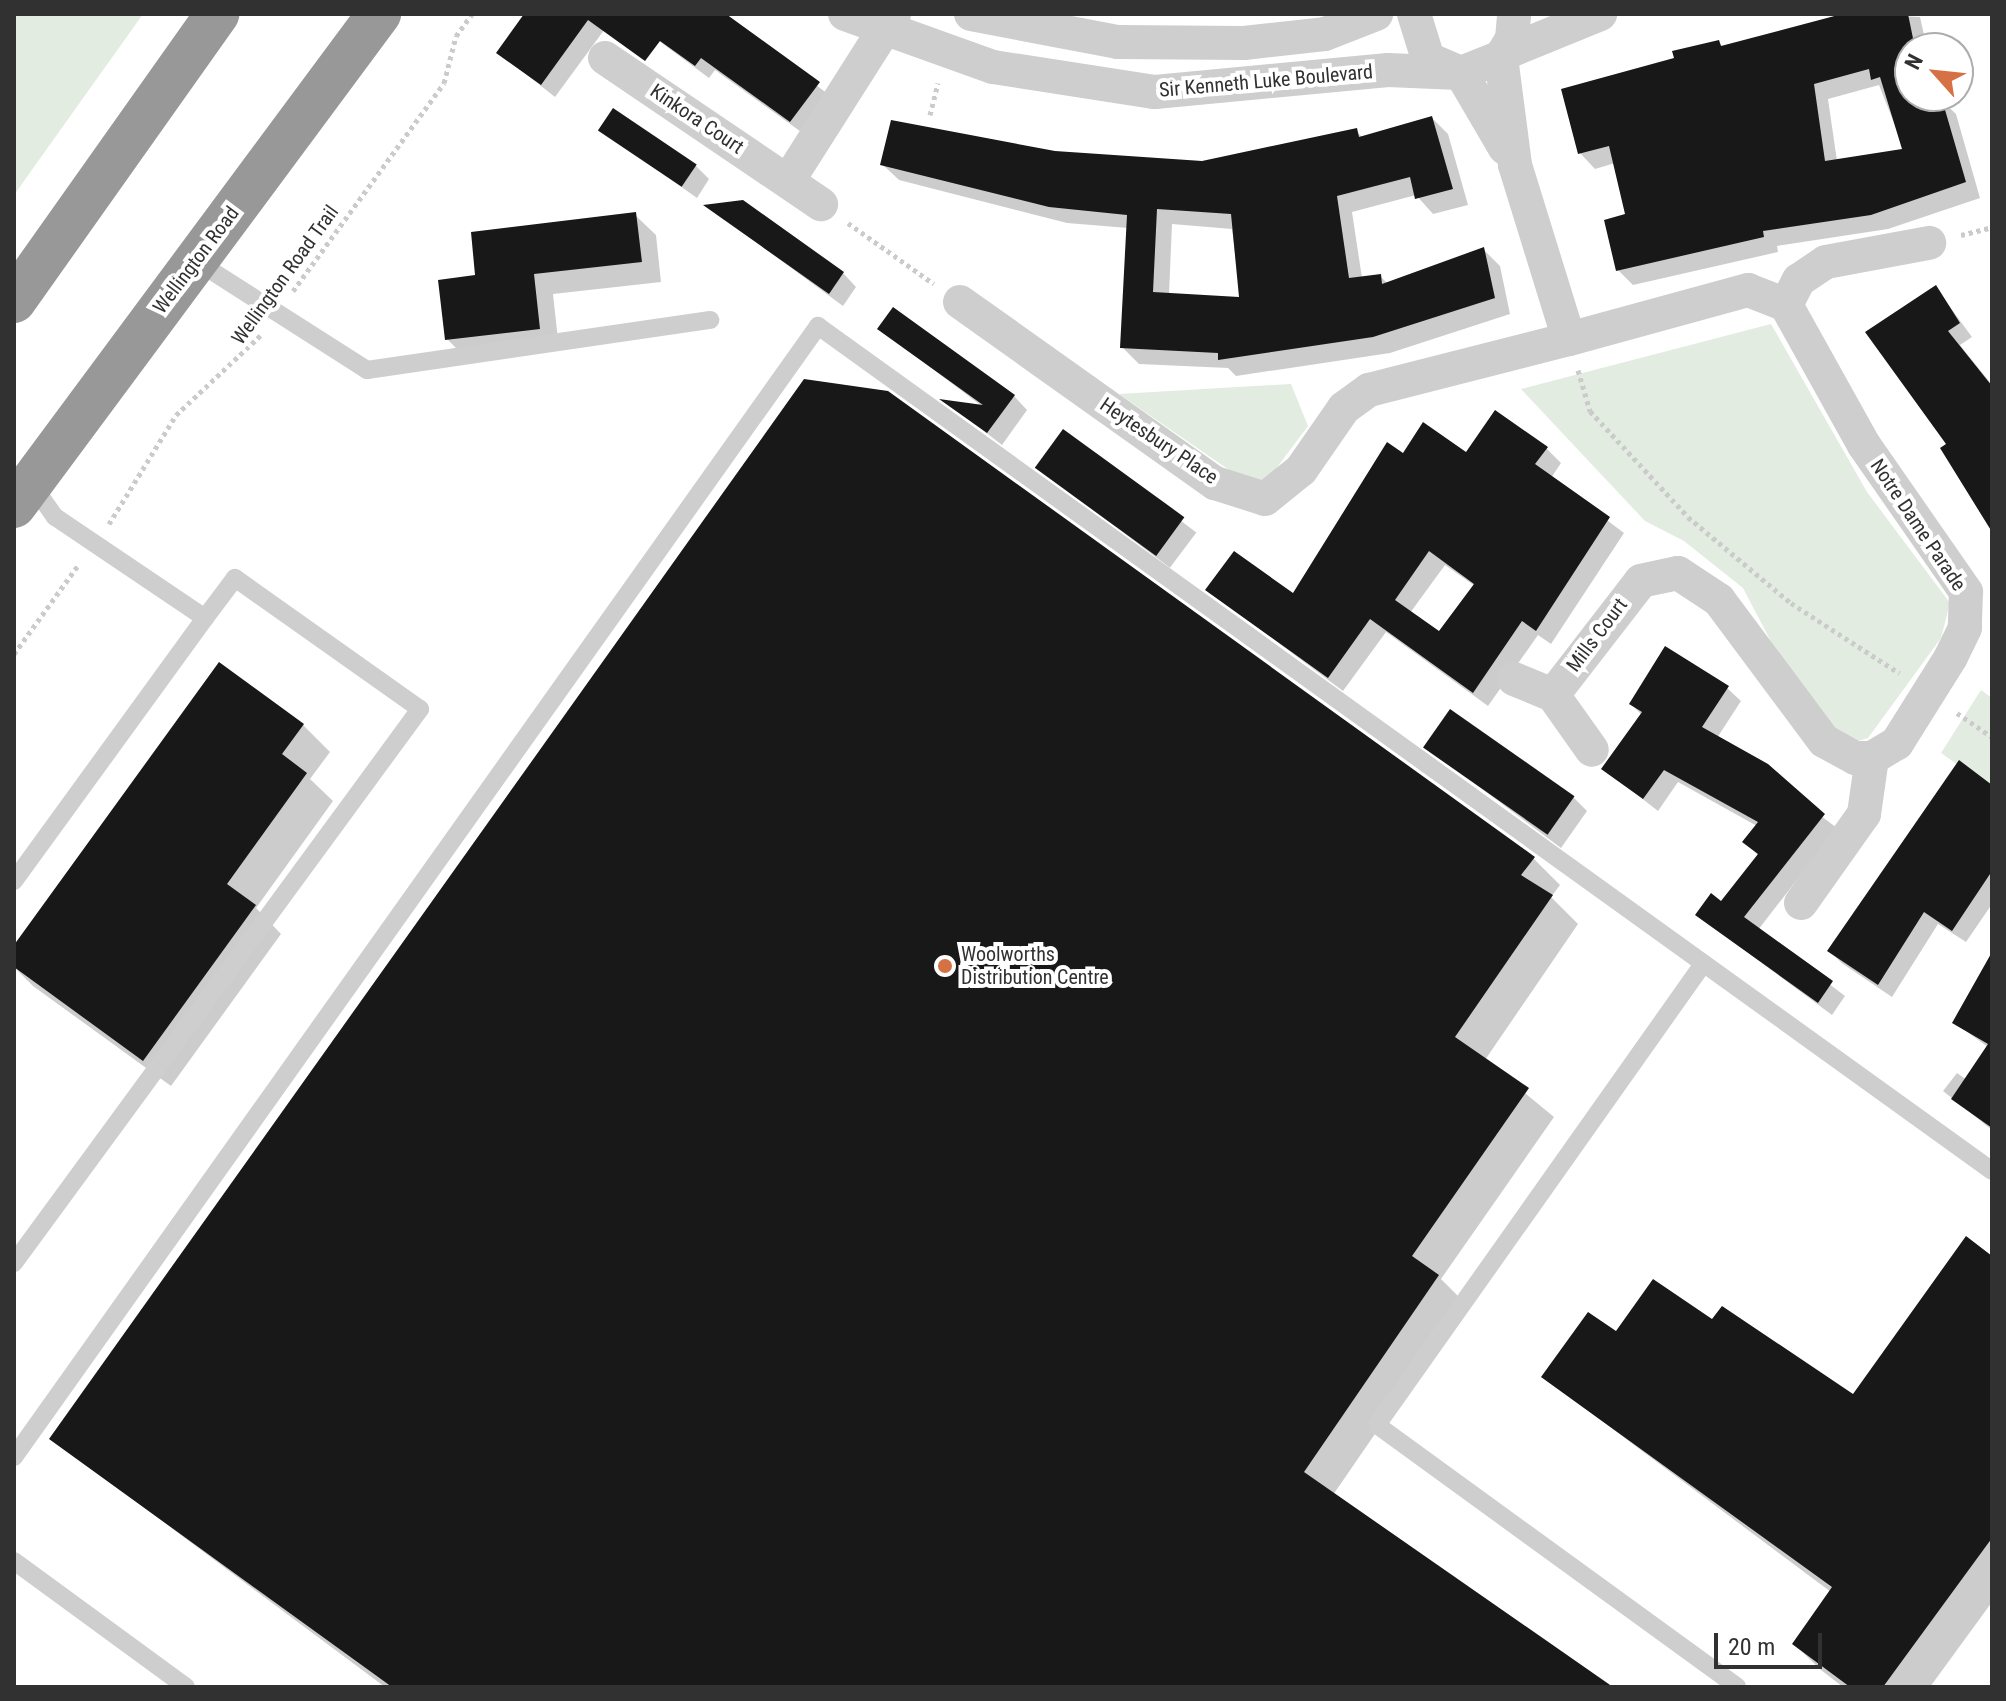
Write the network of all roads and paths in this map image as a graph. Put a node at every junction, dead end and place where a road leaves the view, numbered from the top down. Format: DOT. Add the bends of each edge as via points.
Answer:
graph roads {
  1 [pos="217,14"];
  2 [pos="379,14"];
  3 [pos="472,14"];
  4 [pos="845,14"];
  5 [pos="971,14"];
  6 [pos="1376,14"];
  7 [pos="1414,14"];
  8 [pos="1514,14"];
  9 [pos="1600,14"];
  10 [pos="891,23"];
  11 [pos="1503,55"];
  12 [pos="605,58"];
  13 [pos="1460,73"];
  14 [pos="1515,165"];
  15 [pos="788,181"];
  16 [pos="821,204"];
  17 [pos="1929,243"];
  18 [pos="195,261"];
  19 [pos="14,301"];
  20 [pos="960,302"];
  21 [pos="1786,305"];
  22 [pos="274,317"];
  23 [pos="710,320"];
  24 [pos="1569,339"];
  25 [pos="22,494"];
  26 [pos="93,544"];
  27 [pos="205,618"];
  28 [pos="14,654"];
  29 [pos="1514,679"];
  30 [pos="1928,692"];
  31 [pos="1553,695"];
  32 [pos="1592,750"];
  33 [pos="1872,758"];
  34 [pos="14,881"];
  35 [pos="1801,903"];
  36 [pos="1703,964"];
  37 [pos="1992,1171"];
  38 [pos="14,1263"];
  39 [pos="14,1457"];
  40 [pos="14,1561"];
  41 [pos="186,1687"];
  42 [pos="1737,1687"];
  1 -- 19 [label="highway"];
  2 -- 18 [label="highway, Wellington Road"];
  3 -- 22 [label="path, Wellington Road Trail" via="456,36 444,83"];
  4 -- 10 [label="street, Sir Kenneth Luke Boulevard"];
  5 -- 6 [label="street, Sir Kenneth Luke Boulevard" via="1118,42 1244,43 1325,34"];
  7 -- 13 [label="street" via="1428,59"];
  8 -- 11 [label="street"];
  9 -- 11 [label="street, Sir Kenneth Luke Boulevard"];
  10 -- 13 [label="street, Sir Kenneth Luke Boulevard" via="993,67 1155,92 1388,70"];
  10 -- 15 [label="street"];
  11 -- 13 [label="street, Sir Kenneth Luke Boulevard"];
  11 -- 14 [label="street"];
  12 -- 15 [label="street, Kinkora Court"];
  13 -- 14 [label="street"];
  14 -- 24 [label="street"];
  15 -- 16 [label="street, Kinkora Court"];
  16 -- 20 [label="path"];
  17 -- 21 [label="street" via="1826,262 1799,280"];
  18 -- 22 [label="lane"];
  18 -- 25 [label="highway, Wellington Road"];
  20 -- 24 [label="street, Heytesbury Place" via="1215,483 1265,499 1301,470 1344,408 1369,390"];
  21 -- 24 [label="street" via="1748,290"];
  21 -- 30 [label="street, Notre Dame Parade" via="1864,445 1966,592 1965,628"];
  22 -- 23 [label="lane" via="367,370"];
  22 -- 26 [label="path, Wellington Road Trail" via="244,359 176,415"];
  24 -- 30 [label="path" via="1590,411 1688,517 1791,603"];
  25 -- 26 [label="lane"];
  26 -- 27 [label="lane"];
  26 -- 28 [label="path, Wellington Road Trail"];
  27 -- 34 [label="lane"];
  27 -- 38 [label="lane" via="235,578 420,709"];
  29 -- 31 [label="street"];
  30 -- 33 [label="street, Notre Dame Parade" via="1897,743"];
  31 -- 32 [label="street"];
  31 -- 33 [label="street, Mills Court" via="1641,581 1659,573 1692,577 1719,600 1824,741 1855,758"];
  33 -- 35 [label="street" via="1864,814"];
  36 -- 37 [label="lane"];
  36 -- 39 [label="lane" via="818,326"];
  36 -- 42 [label="lane" via="1377,1425"];
  40 -- 41 [label="lane"];
}
